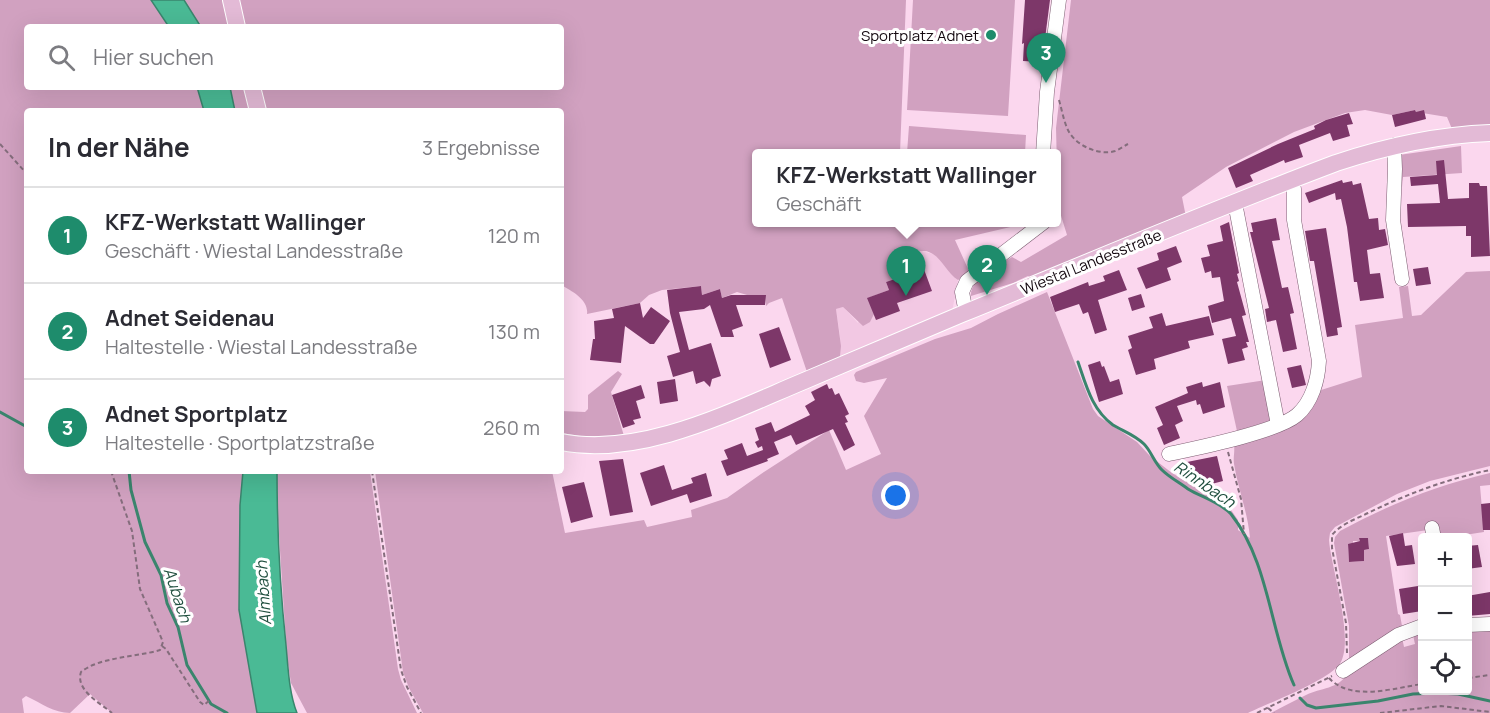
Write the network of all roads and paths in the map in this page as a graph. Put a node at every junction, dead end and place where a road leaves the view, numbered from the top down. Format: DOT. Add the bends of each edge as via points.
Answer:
graph roads {
  1 [pos="231,0"];
  2 [pos="1059,0"];
  3 [pos="236,24"];
  4 [pos="253,90"];
  5 [pos="1047,92"];
  6 [pos="257,108"];
  7 [pos="1490,133"];
  8 [pos="0,144"];
  9 [pos="1128,144"];
  10 [pos="1394,145"];
  11 [pos="1043,149"];
  12 [pos="24,171"];
  13 [pos="1291,180"];
  14 [pos="1235,203"];
  15 [pos="1037,227"];
  16 [pos="1402,279"];
  17 [pos="966,313"];
  18 [pos="1278,425"];
  19 [pos="1226,441"];
  20 [pos="564,442"];
  21 [pos="1169,454"];
  22 [pos="1490,470"];
  23 [pos="112,474"];
  24 [pos="372,474"];
  25 [pos="1244,534"];
  26 [pos="1490,624"];
  27 [pos="1472,625"];
  28 [pos="1418,628"];
  29 [pos="162,646"];
  30 [pos="1343,671"];
  31 [pos="1490,675"];
  32 [pos="1472,677"];
  33 [pos="1329,678"];
  34 [pos="1418,684"];
  35 [pos="211,699"];
  36 [pos="1268,708"];
  37 [pos="1490,712"];
  38 [pos="112,713"];
  39 [pos="421,713"];
  40 [pos="1257,713"];
  41 [pos="1274,713"];
  42 [pos="1380,713"];
  1 -- 3 [label="main road"];
  2 -- 5 [label="street"];
  4 -- 6 [label="main road"];
  5 -- 9 [label="path" via="1059,100 1068,130 1081,144 1100,152"];
  5 -- 11 [label="street"];
  7 -- 10 [label="main road, Wiestal Landesstraße"];
  8 -- 12 [label="path"];
  10 -- 13 [label="main road, Wiestal Landesstraße"];
  10 -- 16 [label="street" via="1393,220"];
  13 -- 14 [label="main road, Wiestal Landesstraße"];
  13 -- 18 [label="street" via="1318,370 1315,386 1302,410"];
  14 -- 17 [label="main road, Wiestal Landesstraße"];
  14 -- 18 [label="street"];
  15 -- 17 [label="street" via="967,280 962,292"];
  17 -- 20 [label="main road, Wiestal Landesstraße" via="674,432 596,446"];
  18 -- 19 [label="street"];
  19 -- 21 [label="street"];
  19 -- 25 [label="path" via="1241,499"];
  22 -- 30 [label="path" via="1400,497 1332,535 1347,640"];
  23 -- 29 [label="path" via="132,531 140,589"];
  24 -- 39 [label="path" via="401,670"];
  26 -- 27 [label="street"];
  28 -- 30 [label="street" via="1398,635"];
  29 -- 35 [label="path" via="202,705"];
  29 -- 38 [label="path" via="81,672 83,688"];
  30 -- 33 [label="path"];
  31 -- 32 [label="path"];
  33 -- 34 [label="path" via="1346,690"];
  33 -- 36 [label="path"];
  36 -- 40 [label="path"];
  36 -- 41 [label="path"];
  37 -- 42 [label="path" via="1441,705"];
}
